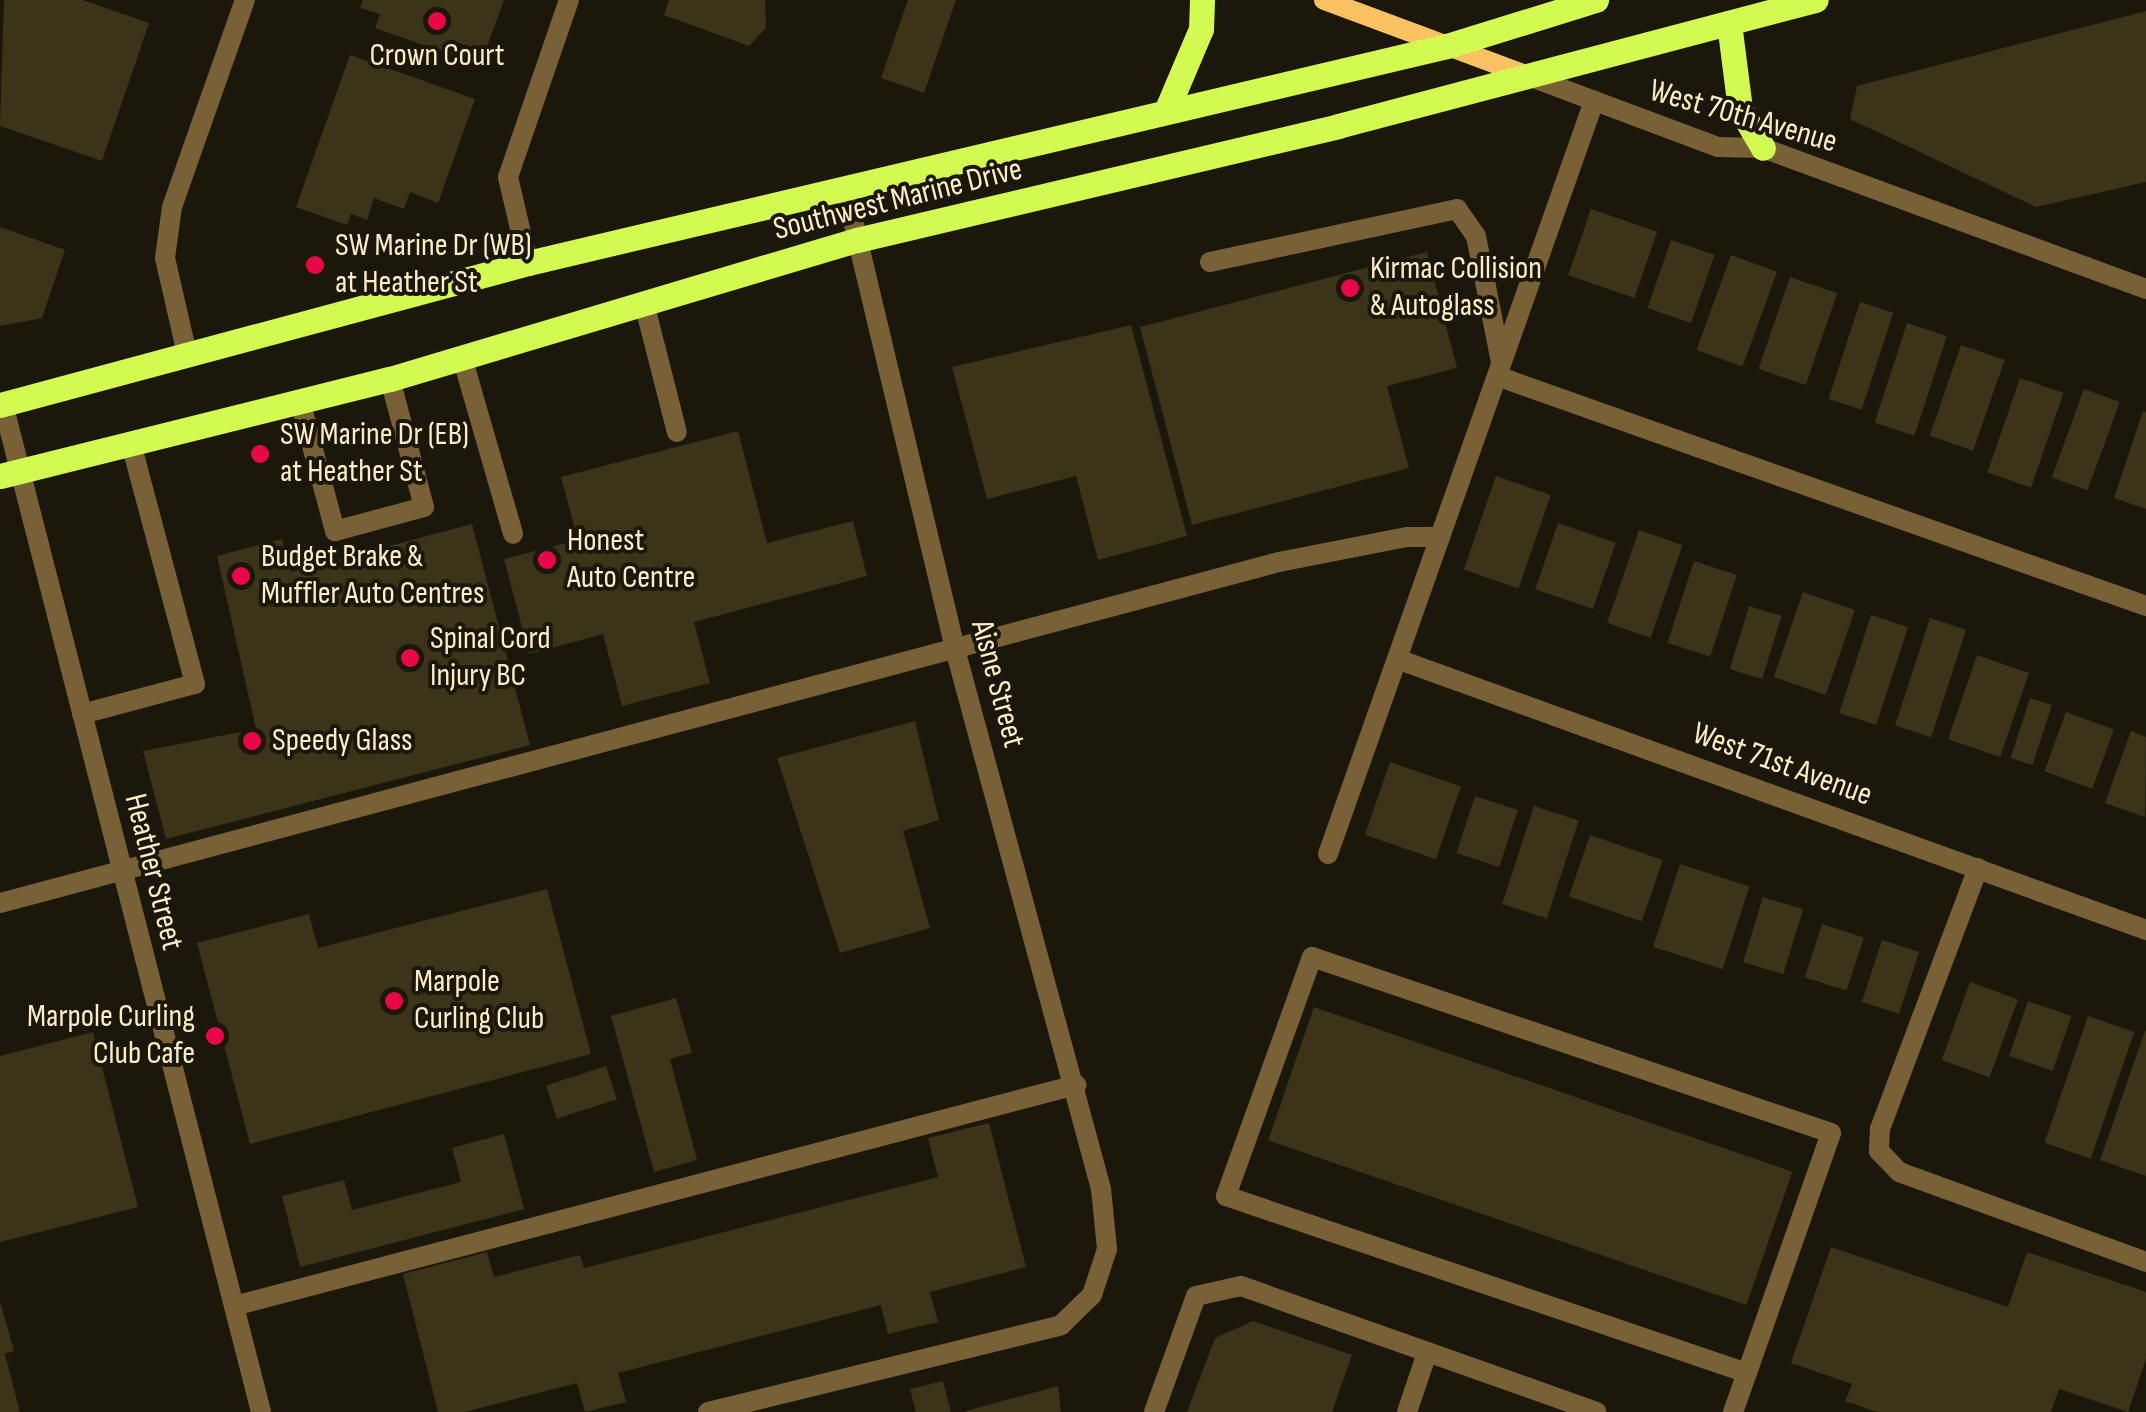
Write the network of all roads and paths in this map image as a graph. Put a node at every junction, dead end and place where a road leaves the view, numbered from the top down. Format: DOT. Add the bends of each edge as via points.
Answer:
graph roads {
  1 [pos="245,0"];
  2 [pos="569,0"];
  3 [pos="1202,0"];
  4 [pos="1324,0"];
  5 [pos="1596,0"];
  6 [pos="1816,0"];
  7 [pos="1728,22"];
  8 [pos="1447,46"];
  9 [pos="1528,76"];
  10 [pos="1594,101"];
  11 [pos="1168,109"];
  12 [pos="1763,148"];
  13 [pos="846,192"];
  14 [pos="857,240"];
  15 [pos="1210,262"];
  16 [pos="528,263"];
  17 [pos="2146,289"];
  18 [pos="644,303"];
  19 [pos="187,354"];
  20 [pos="462,357"];
  21 [pos="1499,370"];
  22 [pos="390,379"];
  23 [pos="300,401"];
  24 [pos="1,405"];
  25 [pos="677,432"];
  26 [pos="131,443"];
  27 [pos="10,474"];
  28 [pos="513,534"];
  29 [pos="1440,537"];
  30 [pos="2146,606"];
  31 [pos="955,649"];
  32 [pos="1397,659"];
  33 [pos="82,714"];
  34 [pos="1328,854"];
  35 [pos="1978,868"];
  36 [pos="122,873"];
  37 [pos="0,903"];
  38 [pos="2146,930"];
  39 [pos="1076,1084"];
  40 [pos="2146,1262"];
  41 [pos="234,1306"];
  42 [pos="1427,1352"];
  43 [pos="1746,1373"];
  44 [pos="261,1412"];
  45 [pos="708,1412"];
  46 [pos="1154,1412"];
  47 [pos="1407,1412"];
  48 [pos="1596,1412"];
  49 [pos="1733,1412"];
  1 -- 19 [label="street" via="172,207 165,258"];
  2 -- 16 [label="street" via="508,177"];
  3 -- 11 [label="main road" via="1201,30"];
  4 -- 8 [label="main road, West 70th Avenue"];
  5 -- 8 [label="main road, Southwest Marine Drive"];
  6 -- 7 [label="main road, Southwest Marine Drive"];
  7 -- 9 [label="main road, Southwest Marine Drive"];
  7 -- 12 [label="main road" via="1740,109"];
  8 -- 9 [label="main road, West 70th Avenue"];
  8 -- 11 [label="main road, Southwest Marine Drive"];
  9 -- 10 [label="street, West 70th Avenue"];
  9 -- 14 [label="main road, Southwest Marine Drive"];
  10 -- 12 [label="street, West 70th Avenue" via="1718,147"];
  10 -- 21 [label="street"];
  11 -- 13 [label="main road, Southwest Marine Drive"];
  12 -- 17 [label="street, West 70th Avenue"];
  13 -- 14 [label="street, Aisne Street"];
  13 -- 16 [label="main road, Southwest Marine Drive"];
  14 -- 18 [label="main road, Southwest Marine Drive"];
  14 -- 31 [label="street, Aisne Street"];
  15 -- 21 [label="street" via="1457,209 1476,236"];
  16 -- 19 [label="main road, Southwest Marine Drive"];
  18 -- 20 [label="main road, Southwest Marine Drive"];
  18 -- 25 [label="street"];
  19 -- 24 [label="main road, Southwest Marine Drive"];
  20 -- 22 [label="main road, Southwest Marine Drive"];
  20 -- 28 [label="street"];
  21 -- 29 [label="street"];
  21 -- 30 [label="street"];
  22 -- 23 [label="main road, Southwest Marine Drive"];
  22 -- 23 [label="street" via="424,507 336,531"];
  23 -- 26 [label="main road, Southwest Marine Drive"];
  24 -- 27 [label="street, Heather Street"];
  26 -- 27 [label="main road, Southwest Marine Drive"];
  26 -- 33 [label="street" via="195,684"];
  27 -- 33 [label="street, Heather Street"];
  29 -- 31 [label="street" via="1407,537 1279,562"];
  29 -- 32 [label="street"];
  31 -- 36 [label="street"];
  31 -- 39 [label="street, Aisne Street"];
  32 -- 34 [label="street"];
  32 -- 35 [label="street, West 71st Avenue"];
  33 -- 36 [label="street, Heather Street"];
  35 -- 38 [label="street, West 71st Avenue"];
  35 -- 40 [label="street" via="1886,1110 1879,1152 1899,1172"];
  36 -- 37 [label="street"];
  36 -- 41 [label="street, Heather Street"];
  39 -- 41 [label="street"];
  39 -- 45 [label="street, Aisne Street" via="1102,1189 1108,1250 1092,1295 1061,1325"];
  41 -- 44 [label="street, Heather Street"];
  42 -- 46 [label="street" via="1241,1286 1196,1296"];
  42 -- 47 [label="street"];
  42 -- 48 [label="street"];
  43 -- 43 [label="street" via="1831,1133 1312,957 1226,1196"];
  43 -- 49 [label="street"];
}
